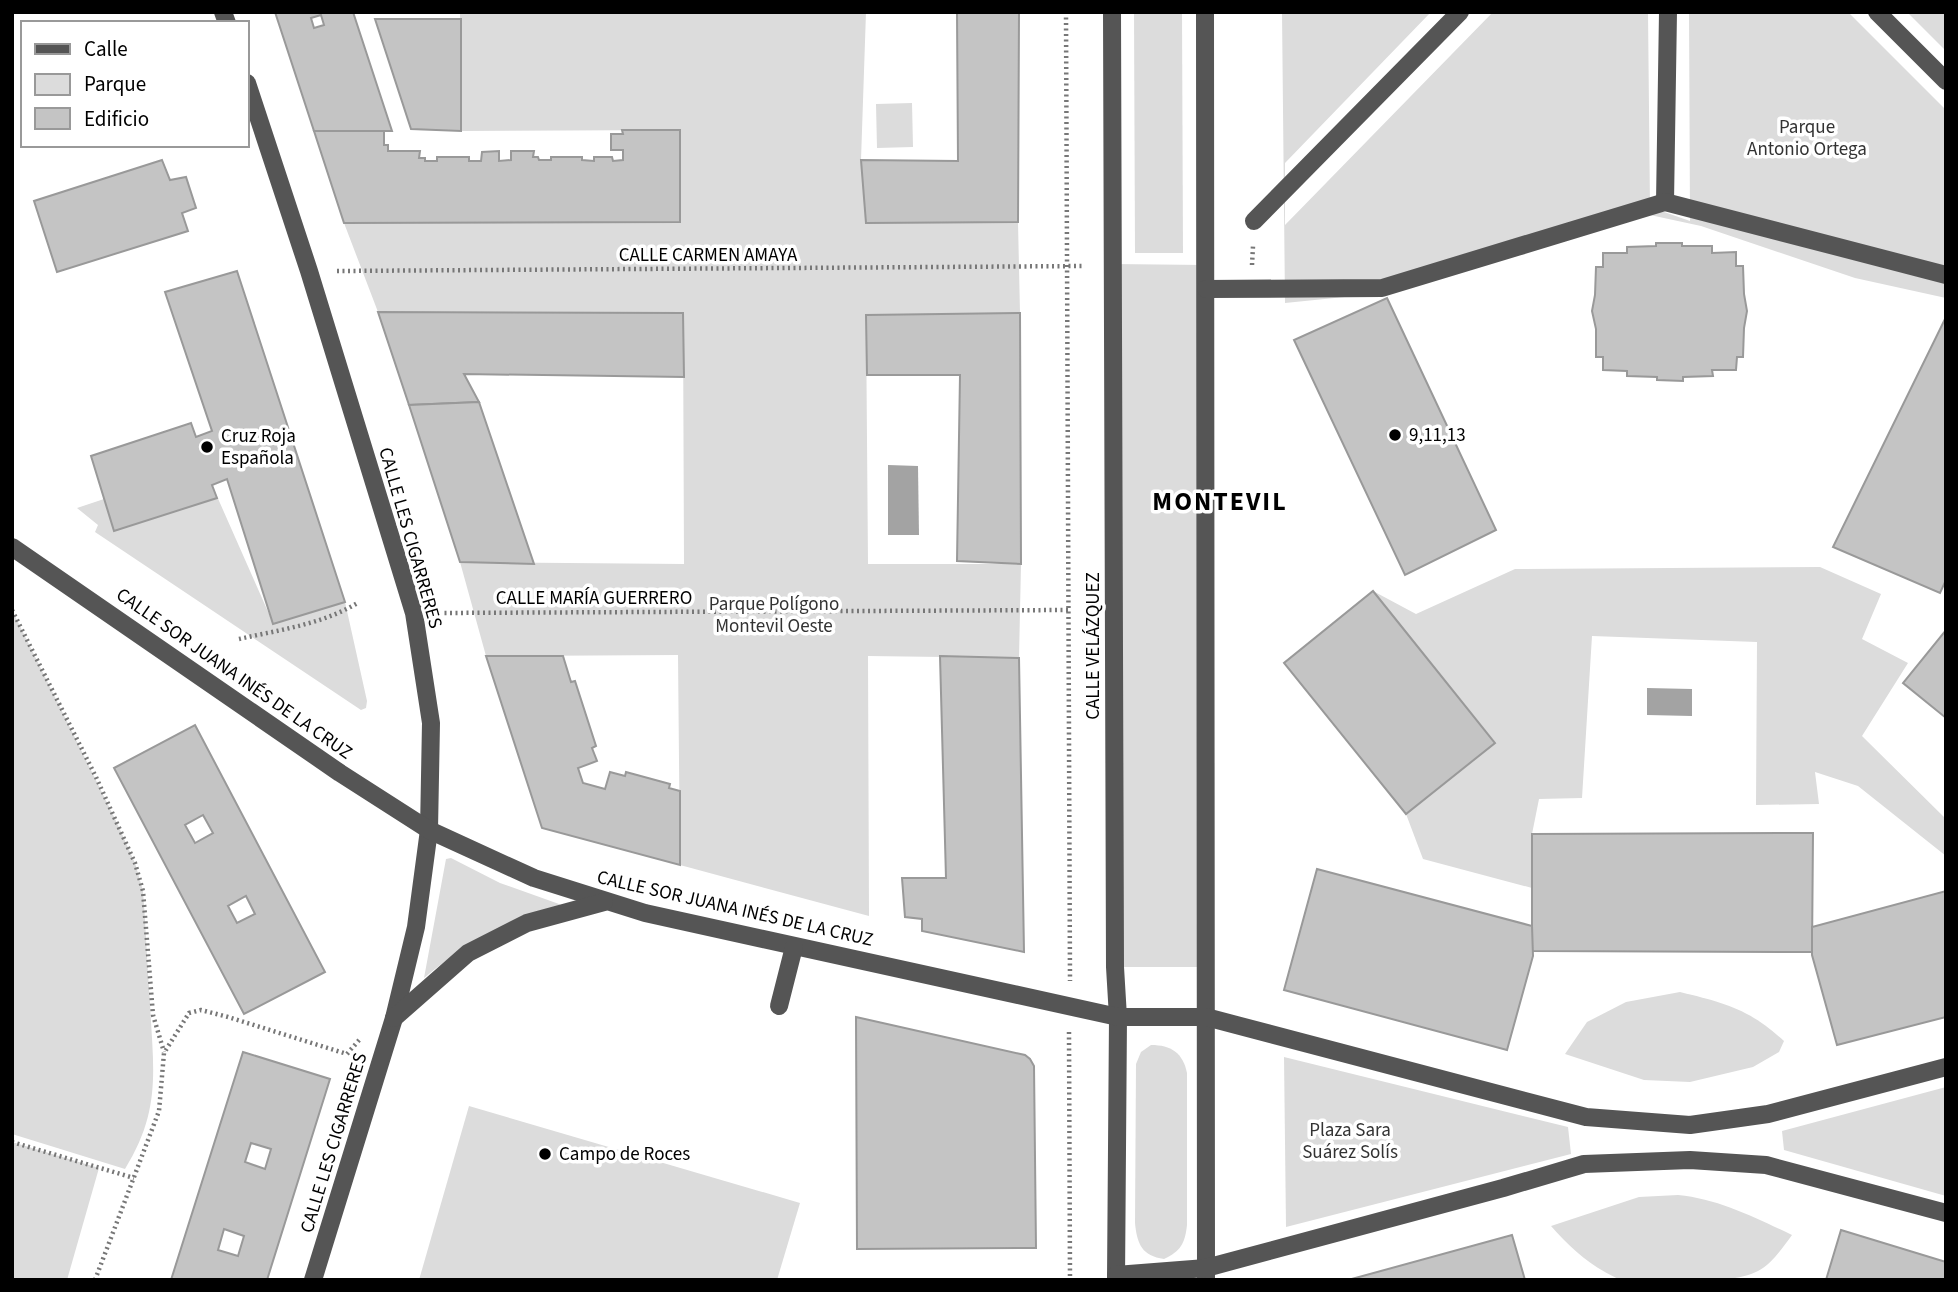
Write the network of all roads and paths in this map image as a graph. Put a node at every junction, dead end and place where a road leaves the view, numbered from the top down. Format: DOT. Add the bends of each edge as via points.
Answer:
graph roads {
  1 [pos="1066,12"];
  2 [pos="1112,12"];
  3 [pos="1205,12"];
  4 [pos="1460,12"];
  5 [pos="1668,12"];
  6 [pos="1877,12"];
  7 [pos="1946,81"];
  8 [pos="248,86"];
  9 [pos="1665,202"];
  10 [pos="1254,220"];
  11 [pos="1085,265"];
  12 [pos="1067,267"];
  13 [pos="331,271"];
  14 [pos="1946,275"];
  15 [pos="1206,289"];
  16 [pos="12,547"];
  17 [pos="359,602"];
  18 [pos="12,610"];
  19 [pos="1069,610"];
  20 [pos="414,614"];
  21 [pos="239,639"];
  22 [pos="429,830"];
  23 [pos="605,902"];
  24 [pos="794,947"];
  25 [pos="779,1006"];
  26 [pos="1069,1007"];
  27 [pos="1118,1017"];
  28 [pos="1206,1017"];
  29 [pos="394,1018"];
  30 [pos="363,1035"];
  31 [pos="164,1053"];
  32 [pos="1946,1067"];
  33 [pos="12,1142"];
  34 [pos="134,1178"];
  35 [pos="1946,1213"];
  36 [pos="1206,1274"];
  37 [pos="1116,1277"];
  38 [pos="94,1280"];
  39 [pos="313,1280"];
  40 [pos="1070,1280"];
  1 -- 12 [label="path"];
  2 -- 27 [label="street, CALLE VELÁZQUEZ"];
  3 -- 15 [label="street"];
  4 -- 10 [label="street"];
  5 -- 9 [label="street"];
  6 -- 7 [label="street"];
  8 -- 20 [label="street, CALLE LES CIGARRERES"];
  9 -- 14 [label="street"];
  9 -- 15 [label="street" via="1382,288"];
  11 -- 12 [label="path, CALLE CARMEN AMAYA"];
  12 -- 13 [label="path, CALLE CARMEN AMAYA"];
  12 -- 19 [label="path"];
  15 -- 28 [label="street"];
  16 -- 22 [label="street, CALLE SOR JUANA INÉS DE LA CRUZ"];
  17 -- 21 [label="path" via="302,625"];
  18 -- 31 [label="path" via="135,863 143,891 153,1015"];
  19 -- 20 [label="path, CALLE MARÍA GUERRERO"];
  19 -- 26 [label="path"];
  20 -- 22 [label="street, CALLE LES CIGARRERES" via="431,723"];
  22 -- 23 [label="street, CALLE SOR JUANA INÉS DE LA CRUZ" via="534,878"];
  22 -- 29 [label="street, CALLE LES CIGARRERES" via="416,927"];
  23 -- 24 [label="street, CALLE SOR JUANA INÉS DE LA CRUZ"];
  23 -- 29 [label="street" via="527,923 468,953"];
  24 -- 25 [label="street"];
  24 -- 26 [label="street, CALLE SOR JUANA INÉS DE LA CRUZ"];
  26 -- 27 [label="street, CALLE SOR JUANA INÉS DE LA CRUZ"];
  26 -- 40 [label="path"];
  27 -- 28 [label="street, CALLE SOR JUANA INÉS DE LA CRUZ"];
  27 -- 37 [label="street, CALLE VELÁZQUEZ"];
  28 -- 32 [label="street" via="1586,1117 1690,1125 1768,1114"];
  28 -- 36 [label="street"];
  29 -- 39 [label="street, CALLE LES CIGARRERES"];
  30 -- 31 [label="path" via="347,1054 201,1010 189,1013"];
  31 -- 34 [label="path" via="159,1111"];
  33 -- 34 [label="path"];
  34 -- 38 [label="path"];
  35 -- 36 [label="street" via="1766,1165 1690,1160 1584,1164"];
  36 -- 37 [label="street"];
}
